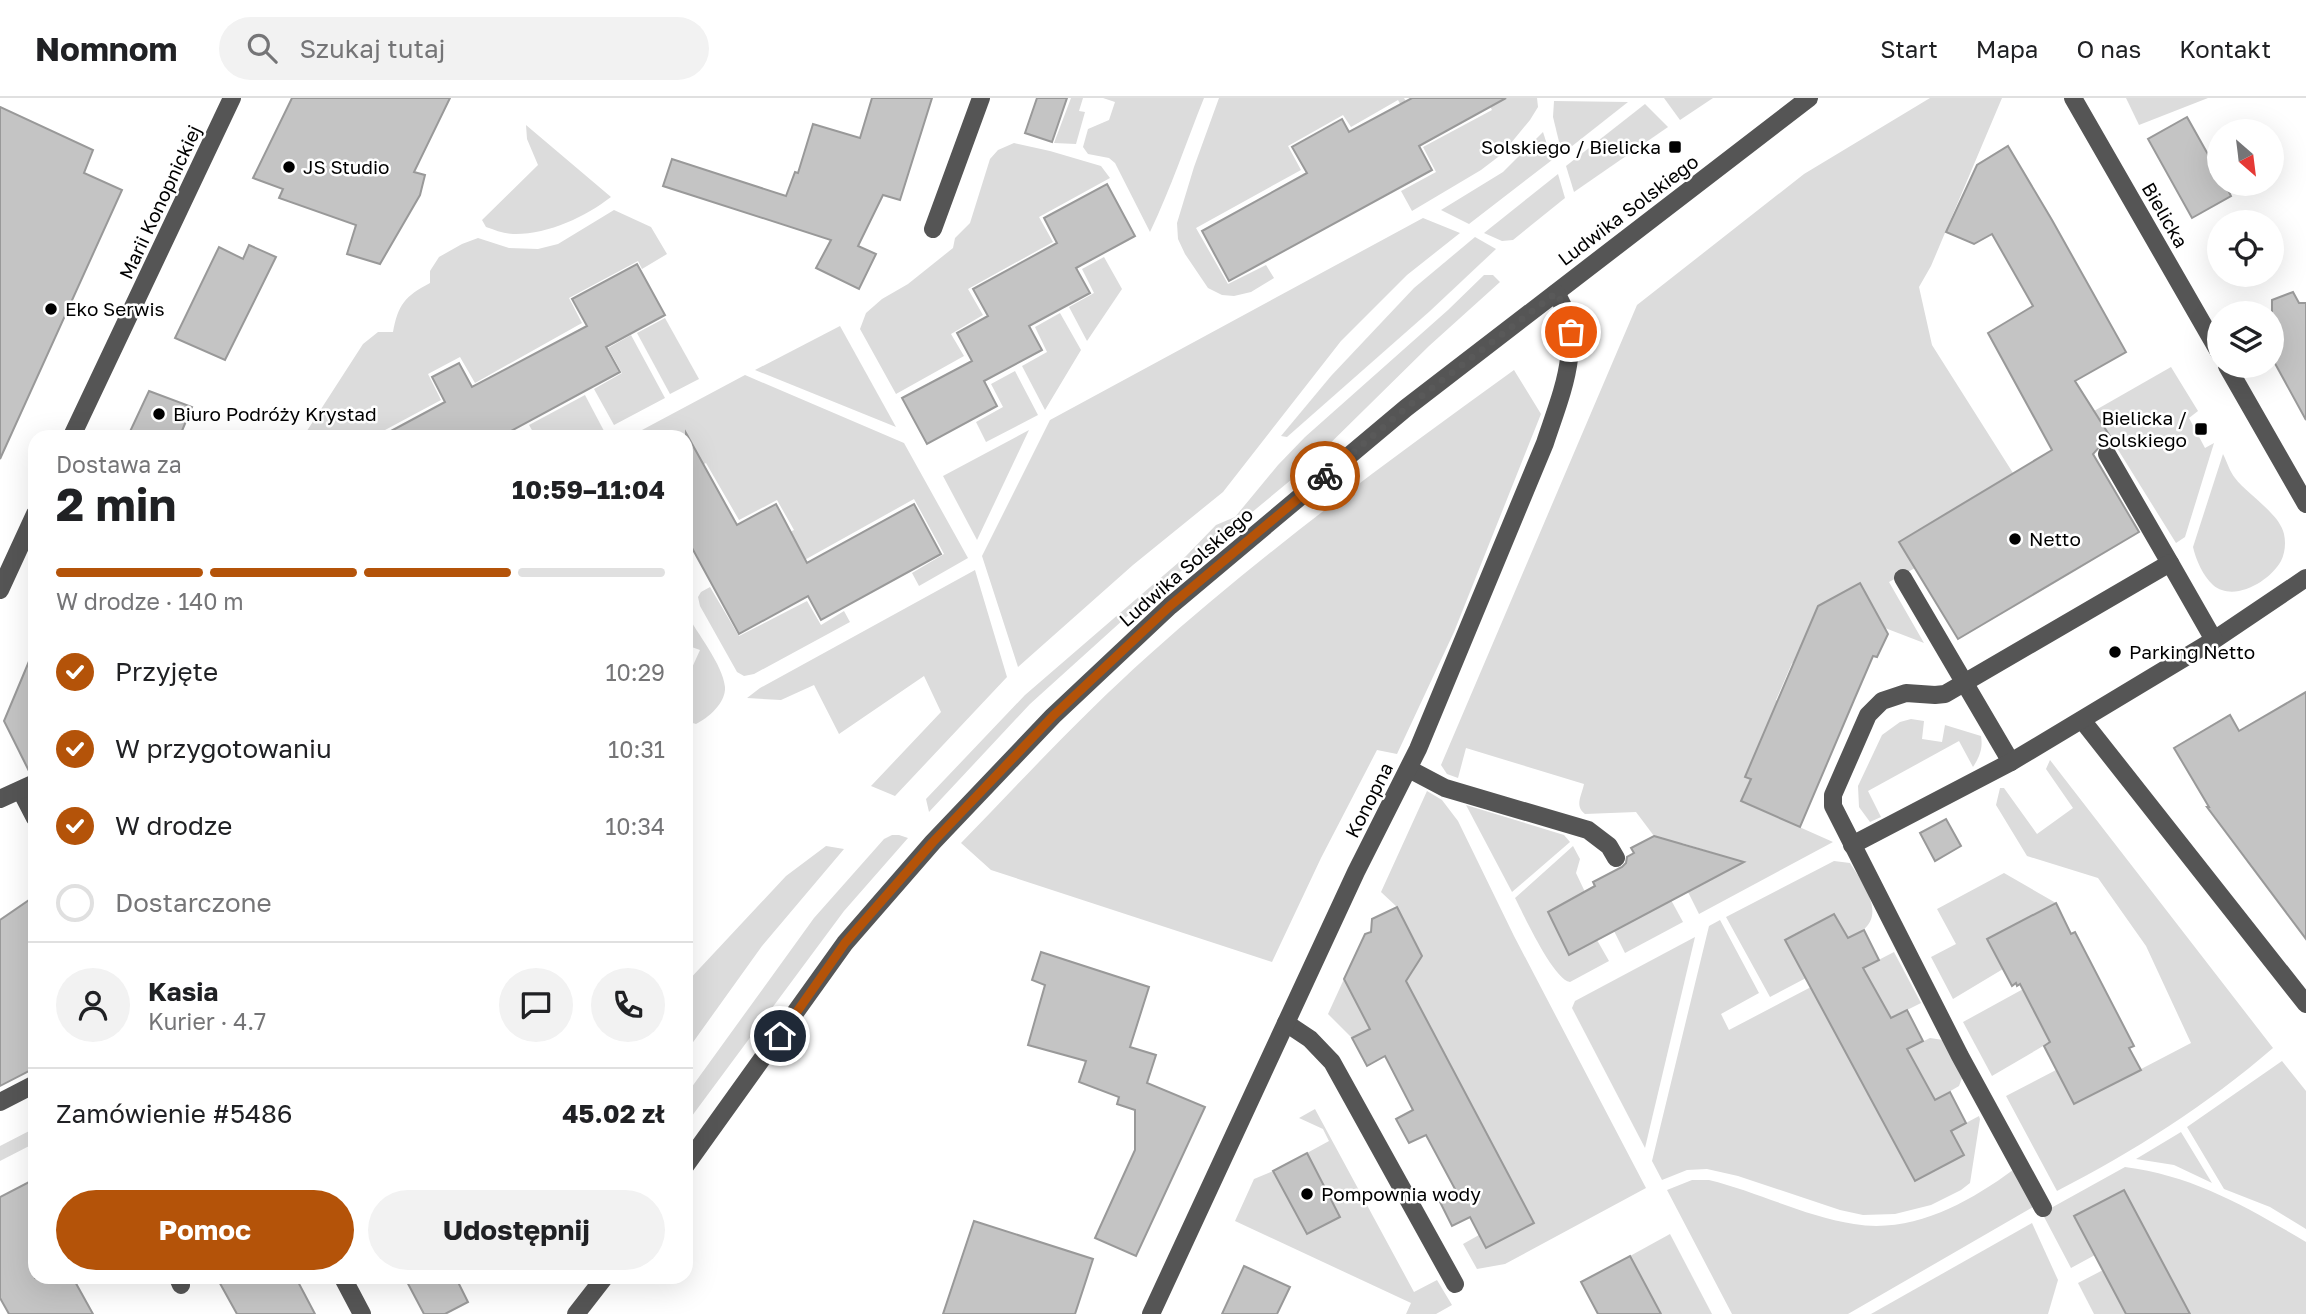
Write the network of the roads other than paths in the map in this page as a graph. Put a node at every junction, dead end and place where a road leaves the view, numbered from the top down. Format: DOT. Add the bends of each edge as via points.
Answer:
graph roads {
  1 [pos="232,98"];
  2 [pos="981,98"];
  3 [pos="1809,98"];
  4 [pos="2073,98"];
  5 [pos="933,229"];
  6 [pos="1556,293"];
  7 [pos="2207,331"];
  8 [pos="2234,378"];
  9 [pos="75,430"];
  10 [pos="2107,454"];
  11 [pos="2306,504"];
  12 [pos="28,529"];
  13 [pos="2170,563"];
  14 [pos="1903,578"];
  15 [pos="2306,578"];
  16 [pos="0,590"];
  17 [pos="2214,640"];
  18 [pos="1965,682"];
  19 [pos="2082,720"];
  20 [pos="2011,762"];
  21 [pos="1409,769"];
  22 [pos="28,787"];
  23 [pos="0,799"];
  24 [pos="1852,845"];
  25 [pos="1616,858"];
  26 [pos="2306,1004"];
  27 [pos="1286,1023"];
  28 [pos="28,1088"];
  29 [pos="0,1102"];
  30 [pos="693,1155"];
  31 [pos="2043,1208"];
  32 [pos="346,1284"];
  33 [pos="600,1284"];
  34 [pos="1455,1284"];
  35 [pos="582,1309"];
  36 [pos="362,1314"];
  37 [pos="1151,1314"];
  1 -- 9 [label="street, Marii Konopnickiej"];
  2 -- 5 [label="street"];
  3 -- 6 [label="street, Ludwika Solskiego"];
  4 -- 7 [label="street, Bielicka"];
  6 -- 21 [label="street, Konopna" via="1567,317 1572,349 1562,394"];
  6 -- 30 [label="street, Ludwika Solskiego" via="1406,408 1181,597 1053,716 845,943"];
  8 -- 11 [label="street"];
  10 -- 13 [label="street"];
  12 -- 16 [label="street"];
  13 -- 17 [label="street"];
  13 -- 18 [label="street"];
  14 -- 18 [label="street"];
  15 -- 17 [label="street"];
  17 -- 19 [label="street"];
  18 -- 20 [label="street"];
  18 -- 24 [label="street" via="1945,694 1892,696 1868,715 1833,795 1833,806"];
  19 -- 20 [label="street"];
  19 -- 26 [label="street"];
  20 -- 24 [label="street"];
  21 -- 25 [label="street" via="1445,788 1588,830 1609,846"];
  21 -- 27 [label="street, Konopna"];
  22 -- 23 [label="street"];
  24 -- 31 [label="street"];
  27 -- 34 [label="street" via="1332,1062"];
  27 -- 37 [label="street, Konopna"];
  28 -- 29 [label="street"];
  32 -- 36 [label="street"];
  33 -- 35 [label="street"];
}
